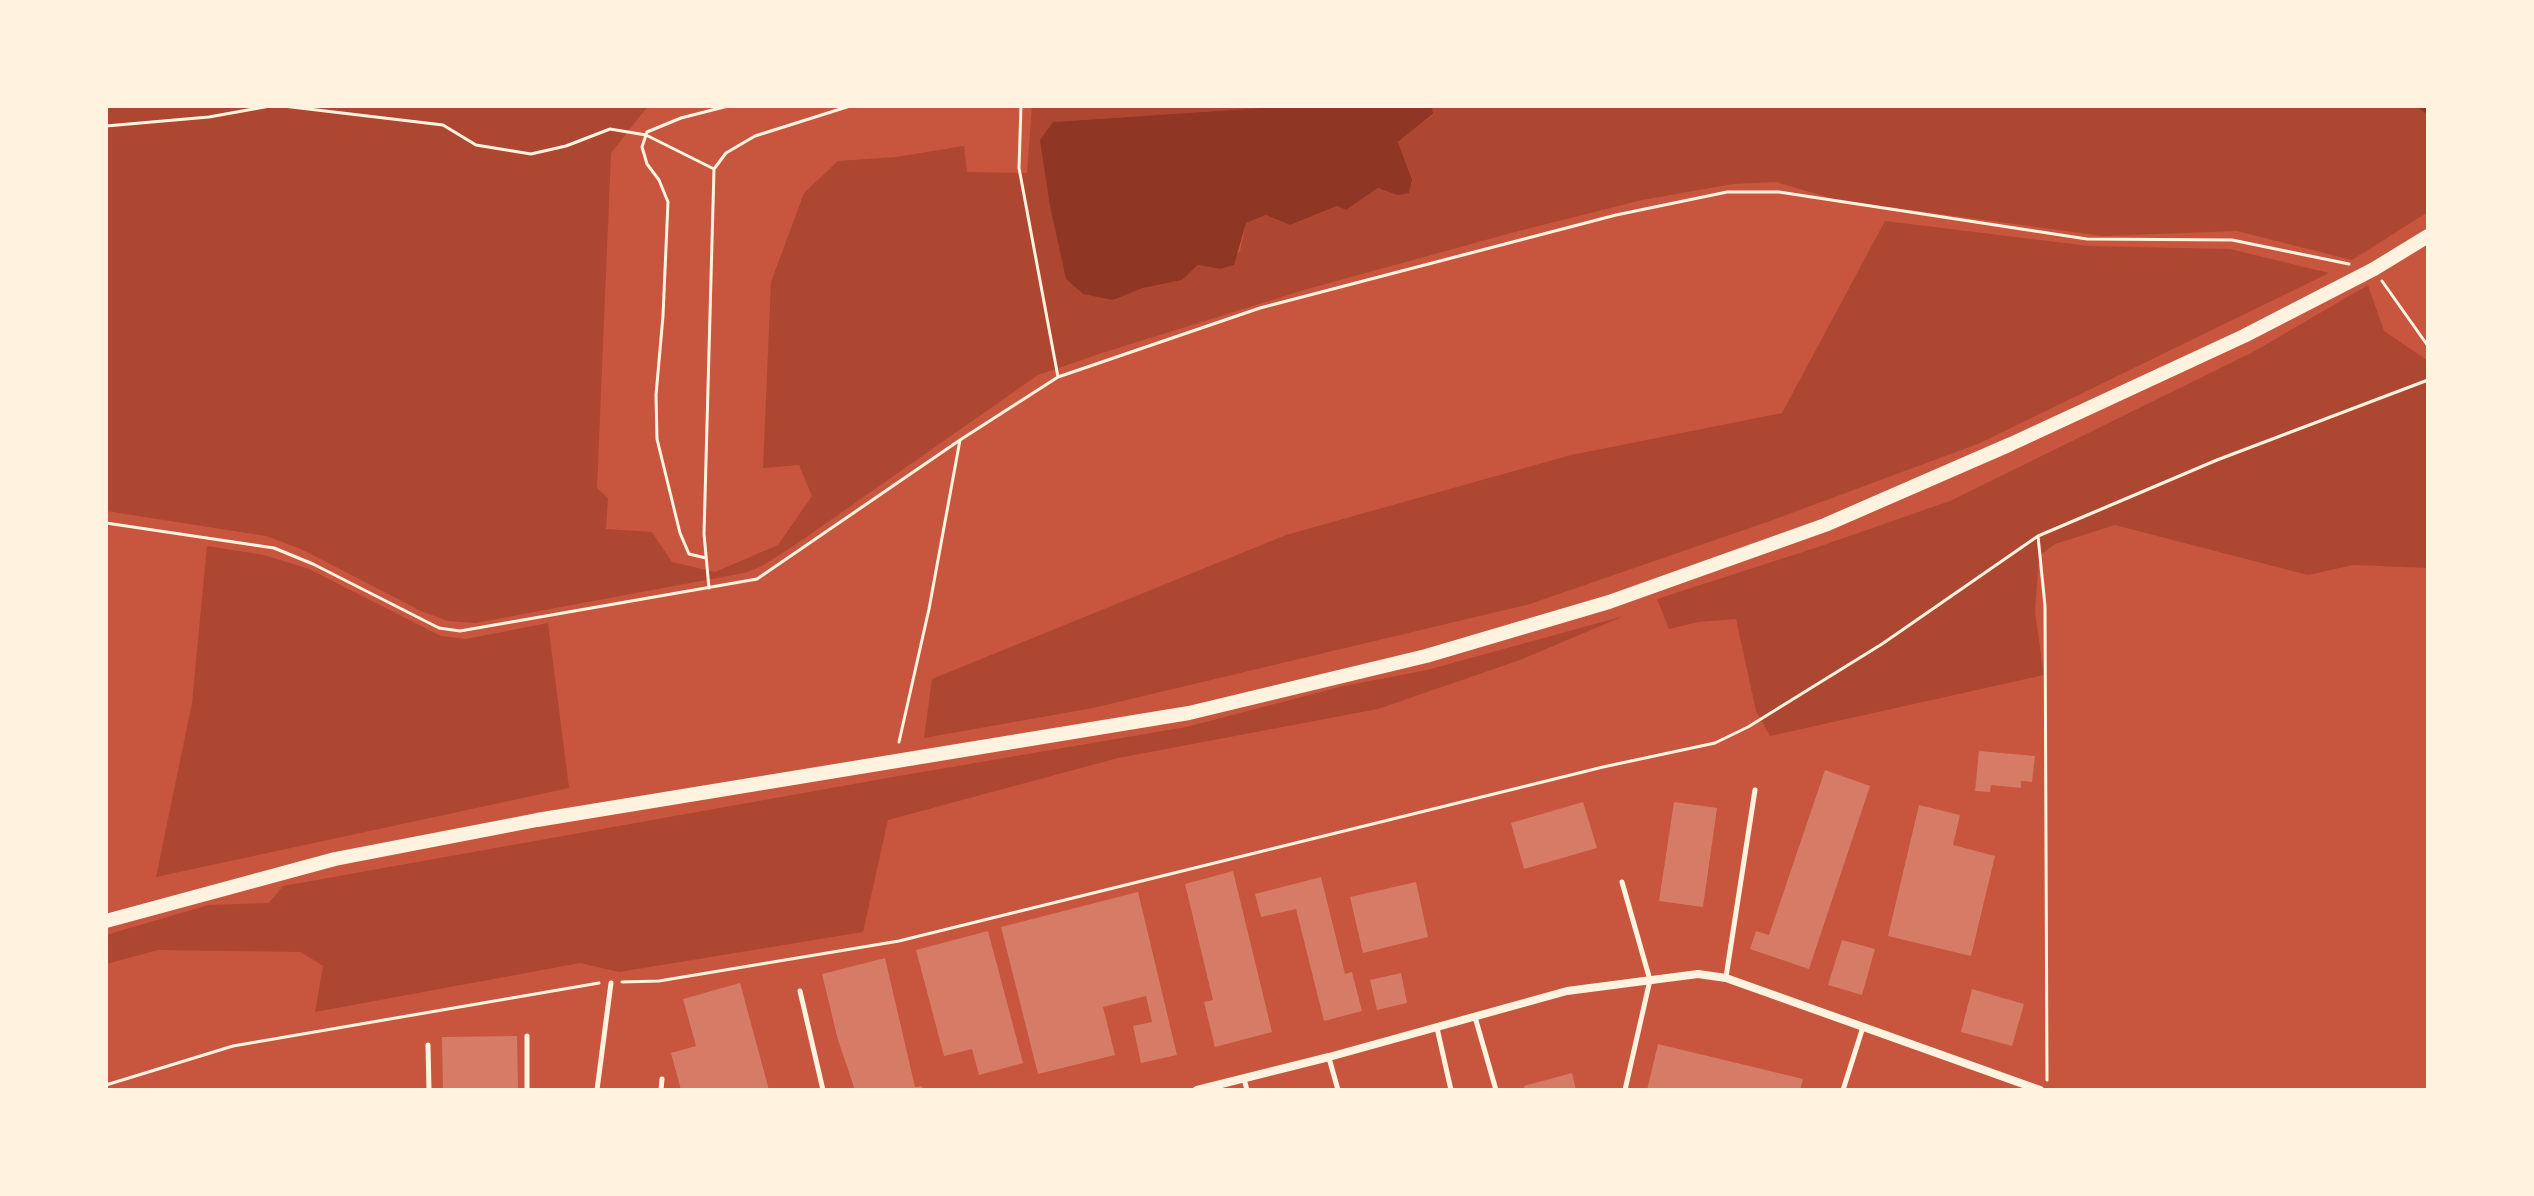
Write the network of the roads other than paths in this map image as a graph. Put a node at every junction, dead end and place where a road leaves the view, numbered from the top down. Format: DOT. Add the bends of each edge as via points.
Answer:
graph roads {
  1 [pos="2428,236"];
  2 [pos="1755,790"];
  3 [pos="1622,882"];
  4 [pos="106,921"];
  5 [pos="1726,978"];
  6 [pos="1650,980"];
  7 [pos="611,983"];
  8 [pos="800,991"];
  9 [pos="1475,1016"];
  10 [pos="1437,1027"];
  11 [pos="1863,1027"];
  12 [pos="527,1036"];
  13 [pos="428,1045"];
  14 [pos="1329,1057"];
  15 [pos="1244,1078"];
  16 [pos="662,1079"];
  17 [pos="2026,1088"];
  18 [pos="429,1090"];
  19 [pos="527,1090"];
  20 [pos="597,1090"];
  21 [pos="661,1090"];
  22 [pos="823,1090"];
  23 [pos="1197,1090"];
  24 [pos="1247,1090"];
  25 [pos="1338,1090"];
  26 [pos="1451,1090"];
  27 [pos="1496,1090"];
  28 [pos="1625,1090"];
  29 [pos="1843,1090"];
  30 [pos="2040,1090"];
  1 -- 4 [label="main road" via="2231,343 1825,525 1609,602 1426,656 1189,713 537,820 335,859"];
  2 -- 5 [label="lane"];
  3 -- 6 [label="lane"];
  5 -- 6 [label="street" via="1698,974"];
  5 -- 11 [label="street"];
  6 -- 9 [label="street" via="1567,991"];
  6 -- 28 [label="lane"];
  7 -- 20 [label="lane"];
  8 -- 22 [label="lane"];
  9 -- 10 [label="street"];
  9 -- 27 [label="lane"];
  10 -- 14 [label="street"];
  10 -- 26 [label="lane"];
  11 -- 17 [label="street"];
  11 -- 29 [label="lane"];
  12 -- 19 [label="lane"];
  13 -- 18 [label="lane"];
  14 -- 15 [label="street"];
  14 -- 25 [label="lane"];
  15 -- 23 [label="street"];
  15 -- 24 [label="lane"];
  16 -- 21 [label="lane"];
  17 -- 30 [label="street"];
}
